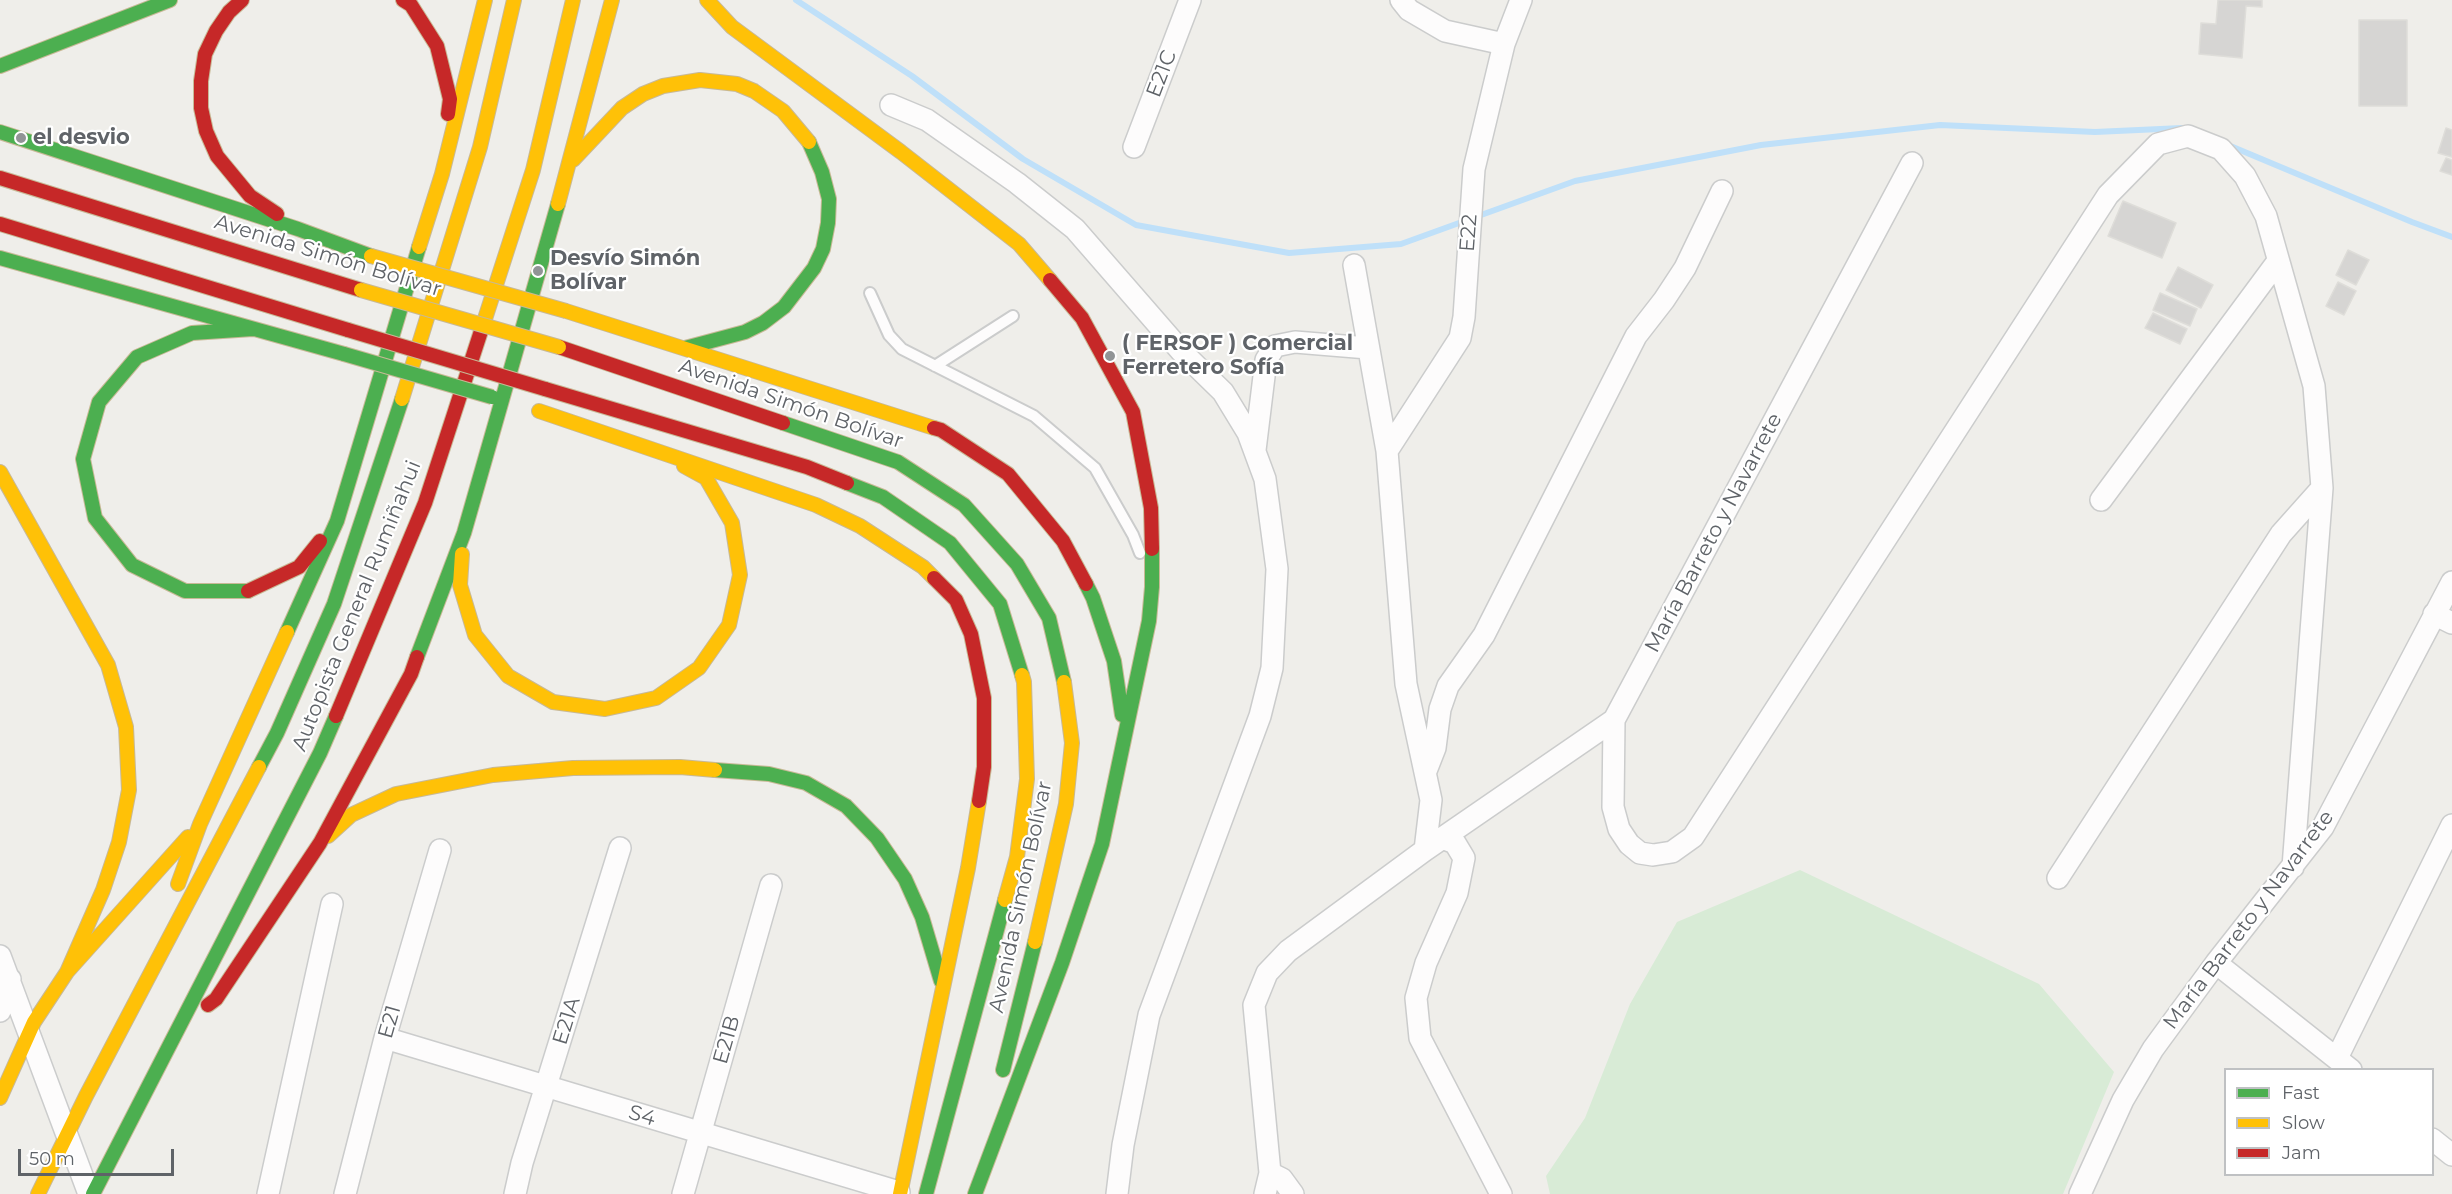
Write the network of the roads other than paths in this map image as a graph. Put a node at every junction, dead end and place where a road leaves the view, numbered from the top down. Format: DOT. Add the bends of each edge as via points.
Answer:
graph roads {
  1 [pos="170,0"];
  2 [pos="242,0"];
  3 [pos="404,0"];
  4 [pos="485,0"];
  5 [pos="514,0"];
  6 [pos="573,0"];
  7 [pos="612,0"];
  8 [pos="707,0"];
  9 [pos="1190,0"];
  10 [pos="1401,0"];
  11 [pos="1521,0"];
  12 [pos="1504,44"];
  13 [pos="0,66"];
  14 [pos="891,105"];
  15 [pos="0,132"];
  16 [pos="1134,147"];
  17 [pos="570,163"];
  18 [pos="1912,163"];
  19 [pos="442,174"];
  20 [pos="0,178"];
  21 [pos="1722,191"];
  22 [pos="0,224"];
  23 [pos="298,229"];
  24 [pos="0,258"];
  25 [pos="2278,261"];
  26 [pos="1354,265"];
  27 [pos="870,293"];
  28 [pos="1013,316"];
  29 [pos="253,329"];
  30 [pos="685,348"];
  31 [pos="1368,348"];
  32 [pos="935,366"];
  33 [pos="1387,451"];
  34 [pos="658,452"];
  35 [pos="1255,452"];
  36 [pos="3,487"];
  37 [pos="2322,488"];
  38 [pos="2101,500"];
  39 [pos="337,522"];
  40 [pos="464,533"];
  41 [pos="2452,582"];
  42 [pos="1152,587"];
  43 [pos="2443,619"];
  44 [pos="1614,720"];
  45 [pos="1126,737"];
  46 [pos="1426,771"];
  47 [pos="200,824"];
  48 [pos="2452,825"];
  49 [pos="320,843"];
  50 [pos="1433,844"];
  51 [pos="620,848"];
  52 [pos="440,850"];
  53 [pos="2293,867"];
  54 [pos="2058,878"];
  55 [pos="771,885"];
  56 [pos="332,904"];
  57 [pos="0,956"];
  58 [pos="2216,963"];
  59 [pos="67,972"];
  60 [pos="10,980"];
  61 [pos="942,984"];
  62 [pos="140,993"];
  63 [pos="0,1011"];
  64 [pos="182,1024"];
  65 [pos="385,1038"];
  66 [pos="2344,1064"];
  67 [pos="1000,1080"];
  68 [pos="546,1086"];
  69 [pos="0,1098"];
  70 [pos="995,1103"];
  71 [pos="700,1133"];
  72 [pos="2434,1140"];
  73 [pos="2452,1155"];
  74 [pos="1270,1173"];
  75 [pos="900,1193"];
  76 [pos="38,1194"];
  77 [pos="91,1194"];
  78 [pos="268,1194"];
  79 [pos="345,1194"];
  80 [pos="515,1194"];
  81 [pos="683,1194"];
  82 [pos="926,1194"];
  83 [pos="974,1194"];
  84 [pos="1117,1194"];
  85 [pos="1265,1194"];
  86 [pos="1293,1194"];
  87 [pos="1501,1194"];
  88 [pos="2080,1194"];
  1 -- 13 [label="highway"];
  2 -- 23 [label="highway" via="229,12 205,54 201,108 206,131 217,156 250,196"];
  3 -- 19 [label="highway" via="437,46 450,99"];
  4 -- 19 [label="highway"];
  5 -- 62 [label="highway, Autopista General Rumiñahui" via="480,147 334,604 277,733"];
  6 -- 64 [label="highway, Autopista General Rumiñahui" via="533,170 425,503 320,753"];
  7 -- 17 [label="highway"];
  8 -- 42 [label="highway" via="732,27 1019,244 1082,318 1133,412 1151,508"];
  9 -- 16 [label="street, E21C"];
  10 -- 12 [label="street" via="1409,10 1445,31"];
  11 -- 12 [label="street, E22"];
  12 -- 33 [label="street, E22" via="1474,169 1460,338"];
  14 -- 35 [label="street" via="927,120 1075,229 1182,352 1223,392"];
  15 -- 23 [label="highway"];
  17 -- 30 [label="highway" via="622,108 643,94 700,80 737,84 754,91 783,111 812,146 829,199 823,249 814,268 783,307 763,323 745,332"];
  17 -- 40 [label="highway"];
  18 -- 44 [label="street, María Barreto y Navarrete"];
  19 -- 39 [label="highway"];
  20 -- 67 [label="highway, Avenida Simón Bolívar, bridge" via="559,347 898,462 964,505 1017,564 1049,618 1064,680 1072,743 1066,804"];
  21 -- 46 [label="street" via="1685,268 1636,336 1484,636 1448,686 1440,709 1436,748"];
  22 -- 82 [label="highway, Avenida Simón Bolívar, bridge" via="807,467 883,498 950,543 1000,604 1024,682 1026,790 1017,857"];
  23 -- 30 [label="highway, bridge" via="371,256"];
  24 -- 29 [label="highway"];
  25 -- 37 [label="street" via="2314,386"];
  25 -- 38 [label="street"];
  25 -- 44 [label="street" via="2266,216 2245,176 2220,149 2188,136 2158,144 2108,195 1693,837 1671,852 1640,853 1619,829 1613,807"];
  26 -- 31 [label="street"];
  27 -- 32 [label="lane" via="889,335 902,349"];
  28 -- 32 [label="lane"];
  29 -- 34 [label="highway, bridge" via="527,407"];
  29 -- 39 [label="highway" via="192,333 137,357 99,402 83,459 95,518 132,565 185,591 221,592 245,592 299,567"];
  30 -- 45 [label="highway" via="942,430 1008,474 1064,541 1093,598 1114,661"];
  31 -- 33 [label="street"];
  31 -- 35 [label="street" via="1295,342 1275,346 1266,360"];
  32 -- 42 [label="lane" via="1034,416 1095,468 1133,535"];
  33 -- 46 [label="street" via="1406,684"];
  34 -- 40 [label="highway" via="706,478 732,523 740,575 729,625 699,668 656,698 605,710 553,702 508,676 475,635 460,585"];
  34 -- 61 [label="highway" via="816,505 860,526 923,567 956,600 971,634 984,698 984,767 968,868"];
  35 -- 84 [label="street" via="1265,479 1277,569 1272,668 1260,716 1149,1015"];
  36 -- 59 [label="highway" via="108,665 126,727 129,790 119,842 103,891"];
  37 -- 53 [label="street"];
  37 -- 54 [label="street" via="2281,534"];
  39 -- 47 [label="highway"];
  40 -- 49 [label="highway" via="411,674"];
  41 -- 43 [label="street, María Barreto y Navarrete"];
  42 -- 45 [label="highway"];
  43 -- 53 [label="street, María Barreto y Navarrete" via="2323,827"];
  44 -- 50 [label="street, María Barreto y Navarrete"];
  45 -- 83 [label="highway" via="1098,855 1062,963"];
  46 -- 50 [label="street"];
  47 -- 59 [label="highway"];
  47 -- 62 [label="highway"];
  48 -- 66 [label="street"];
  49 -- 61 [label="highway" via="351,815 396,794 493,775 573,768 680,766 778,776 806,783 846,806 877,838 905,879 922,917"];
  49 -- 64 [label="highway" via="216,999"];
  50 -- 74 [label="street, María Barreto y Navarrete" via="1288,951 1267,973 1254,1005"];
  50 -- 87 [label="street" via="1455,843 1464,858 1457,893 1426,963 1416,998 1420,1038"];
  51 -- 68 [label="street, E21A"];
  52 -- 65 [label="street, E21"];
  53 -- 58 [label="street, María Barreto y Navarrete"];
  55 -- 71 [label="street, E21B"];
  56 -- 78 [label="street"];
  57 -- 60 [label="street"];
  58 -- 66 [label="street"];
  58 -- 88 [label="street, María Barreto y Navarrete" via="2153,1050 2123,1100"];
  59 -- 69 [label="highway" via="34,1022"];
  60 -- 63 [label="street"];
  60 -- 77 [label="street"];
  61 -- 75 [label="highway"];
  62 -- 76 [label="highway, Autopista General Rumiñahui"];
  64 -- 77 [label="highway, Autopista General Rumiñahui"];
  65 -- 68 [label="street, S4"];
  65 -- 79 [label="street, E21"];
  68 -- 71 [label="street, S4"];
  68 -- 80 [label="street, E21A"];
  70 -- 83 [label="highway"];
  71 -- 75 [label="street, S4"];
  71 -- 81 [label="street, E21B"];
  72 -- 73 [label="street"];
  74 -- 85 [label="street, María Barreto y Navarrete"];
  74 -- 86 [label="street" via="1282,1179"];
}
